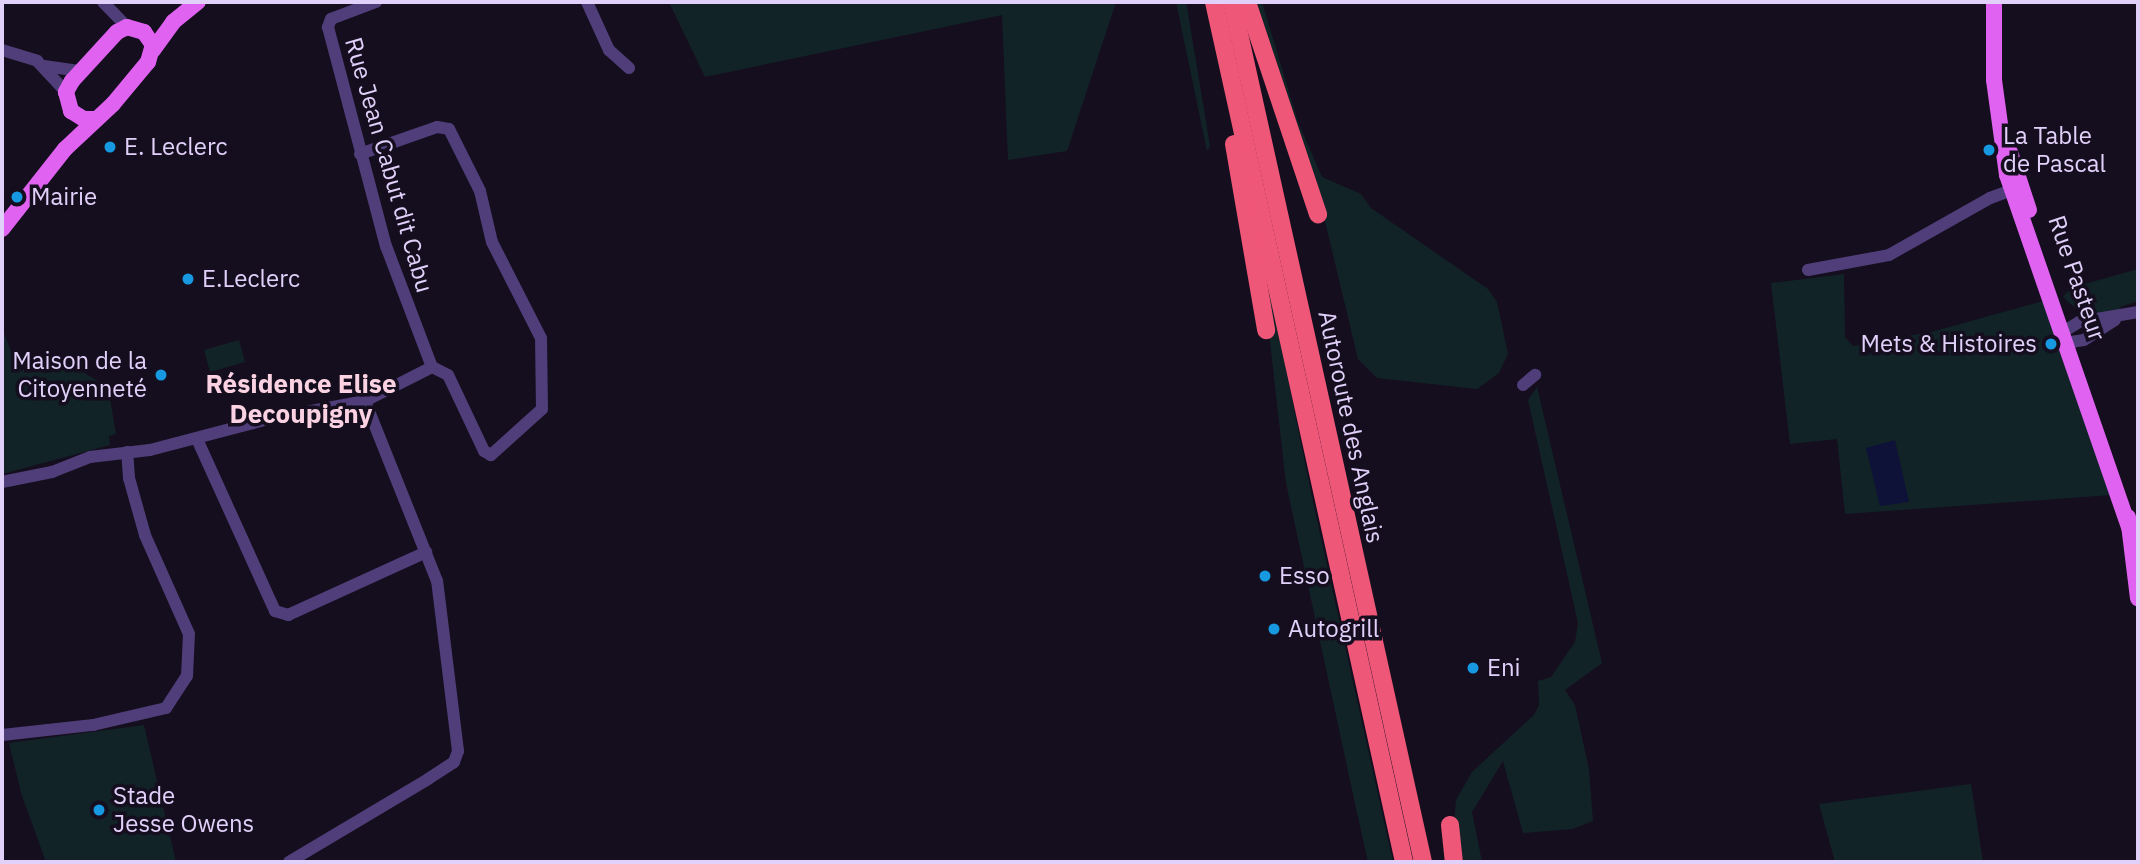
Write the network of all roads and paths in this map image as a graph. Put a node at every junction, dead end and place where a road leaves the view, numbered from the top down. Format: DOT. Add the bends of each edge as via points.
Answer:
graph roads {
  1 [pos="103,2"];
  2 [pos="198,2"];
  3 [pos="376,2"];
  4 [pos="587,2"];
  5 [pos="1214,2"];
  6 [pos="1233,2"];
  7 [pos="1247,2"];
  8 [pos="1994,2"];
  9 [pos="173,22"];
  10 [pos="132,28"];
  11 [pos="2,50"];
  12 [pos="153,50"];
  13 [pos="1224,52"];
  14 [pos="44,66"];
  15 [pos="629,68"];
  16 [pos="82,71"];
  17 [pos="66,92"];
  18 [pos="71,111"];
  19 [pos="95,119"];
  20 [pos="65,149"];
  21 [pos="360,154"];
  22 [pos="2017,188"];
  23 [pos="1318,214"];
  24 [pos="2,229"];
  25 [pos="1808,270"];
  26 [pos="2138,312"];
  27 [pos="1266,330"];
  28 [pos="2068,336"];
  29 [pos="432,367"];
  30 [pos="1535,375"];
  31 [pos="1523,386"];
  32 [pos="365,401"];
  33 [pos="197,439"];
  34 [pos="127,452"];
  35 [pos="2,482"];
  36 [pos="426,552"];
  37 [pos="2138,598"];
  38 [pos="2,735"];
  39 [pos="1450,825"];
  40 [pos="289,862"];
  41 [pos="1404,862"];
  42 [pos="1423,862"];
  43 [pos="1454,862"];
  1 -- 10 [label="street"];
  2 -- 9 [label="main road"];
  3 -- 21 [label="street, Rue Jean Cabut dit Cabu" via="331,19 328,27"];
  4 -- 15 [label="street" via="609,50"];
  5 -- 13 [label="highway, Autoroute des Anglais"];
  6 -- 42 [label="highway, Autoroute des Anglais"];
  7 -- 23 [label="highway"];
  8 -- 22 [label="main road, Rue Pasteur" via="2000,144"];
  9 -- 10 [label="main road"];
  9 -- 12 [label="main road"];
  10 -- 12 [label="main road" via="151,40"];
  10 -- 16 [label="main road"];
  11 -- 14 [label="street"];
  12 -- 19 [label="main road" via="113,104"];
  13 -- 27 [label="highway" via="1242,201"];
  13 -- 41 [label="highway, Autoroute des Anglais"];
  14 -- 16 [label="street"];
  14 -- 17 [label="street"];
  16 -- 17 [label="main road"];
  17 -- 18 [label="main road"];
  18 -- 19 [label="main road"];
  18 -- 20 [label="main road"];
  19 -- 20 [label="main road"];
  20 -- 24 [label="main road"];
  21 -- 29 [label="street, Rue Jean Cabut dit Cabu" via="386,246"];
  21 -- 29 [label="street" via="437,127 449,129 480,191 492,242 541,338 542,409 491,455 484,451 448,375"];
  22 -- 25 [label="street" via="1889,255"];
  22 -- 28 [label="main road, Rue Pasteur"];
  26 -- 28 [label="street"];
  28 -- 37 [label="main road, Rue Pasteur" via="2129,527"];
  29 -- 32 [label="street"];
  30 -- 31 [label="street"];
  32 -- 33 [label="street" via="268,419"];
  32 -- 36 [label="street"];
  33 -- 34 [label="street"];
  33 -- 36 [label="street" via="275,611 288,615"];
  34 -- 35 [label="street"];
  34 -- 38 [label="street" via="129,478 145,535 189,634 187,676 166,708 93,725"];
  36 -- 40 [label="street" via="437,581 458,751 454,762"];
  39 -- 43 [label="highway"];
}
